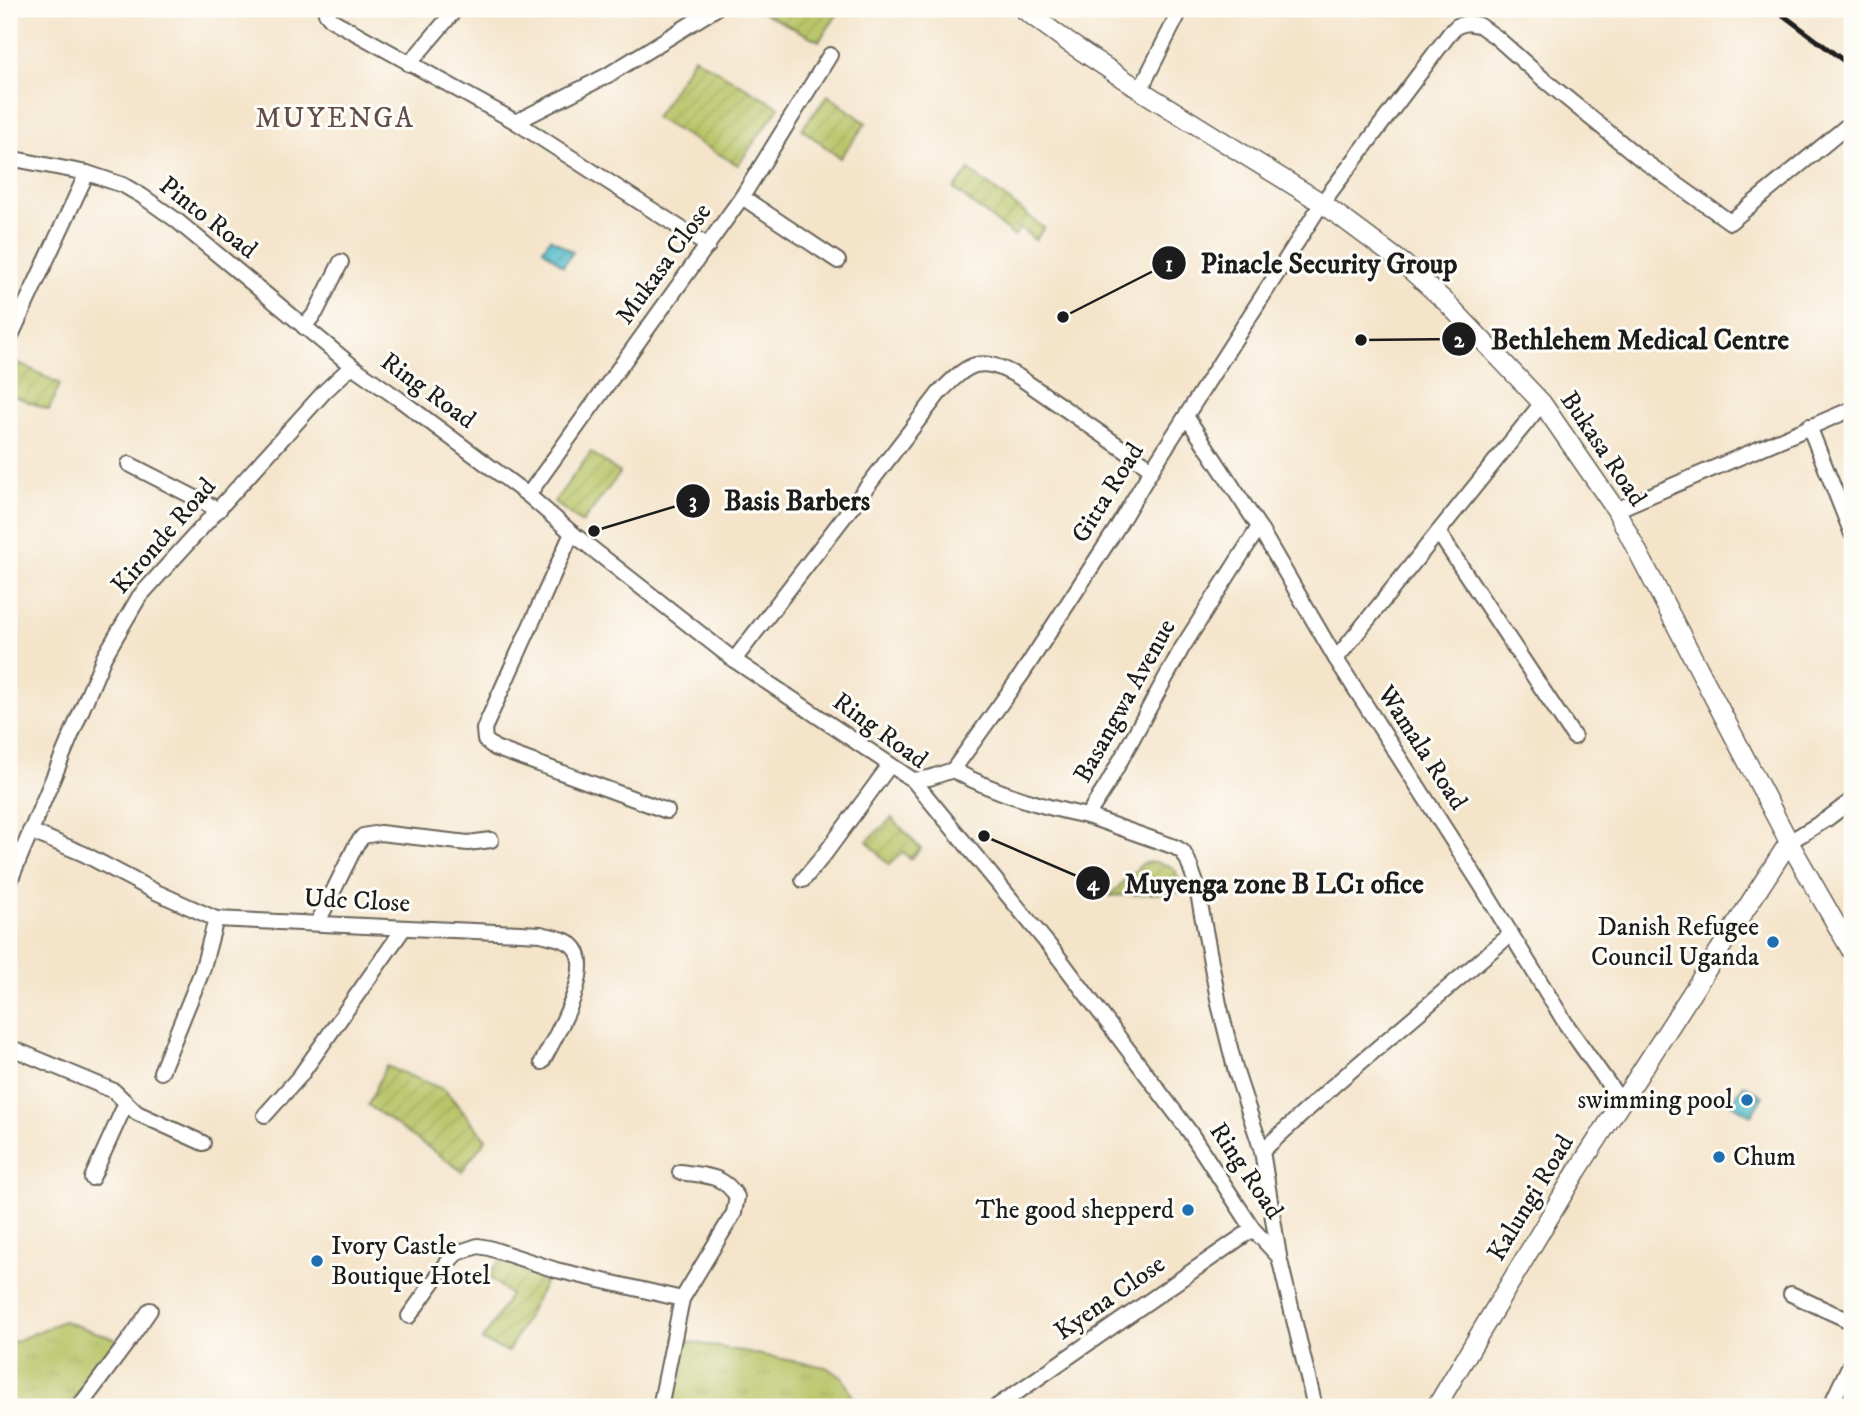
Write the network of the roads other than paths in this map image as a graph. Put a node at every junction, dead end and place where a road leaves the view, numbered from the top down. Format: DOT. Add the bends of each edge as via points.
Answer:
graph roads {
  1 [pos="325,9"];
  2 [pos="456,9"];
  3 [pos="715,9"];
  4 [pos="1023,9"];
  5 [pos="1181,9"];
  6 [pos="830,55"];
  7 [pos="410,64"];
  8 [pos="1140,90"];
  9 [pos="516,122"];
  10 [pos="1852,122"];
  11 [pos="11,162"];
  12 [pos="87,173"];
  13 [pos="742,197"];
  14 [pos="1322,203"];
  15 [pos="708,246"];
  16 [pos="838,261"];
  17 [pos="341,262"];
  18 [pos="304,327"];
  19 [pos="9,340"];
  20 [pos="352,366"];
  21 [pos="1542,403"];
  22 [pos="1852,409"];
  23 [pos="1186,416"];
  24 [pos="1809,426"];
  25 [pos="129,464"];
  26 [pos="1152,469"];
  27 [pos="528,495"];
  28 [pos="219,510"];
  29 [pos="1615,510"];
  30 [pos="1259,527"];
  31 [pos="1438,532"];
  32 [pos="572,533"];
  33 [pos="1852,534"];
  34 [pos="1336,659"];
  35 [pos="734,660"];
  36 [pos="1574,737"];
  37 [pos="890,765"];
  38 [pos="953,771"];
  39 [pos="913,780"];
  40 [pos="1852,800"];
  41 [pos="667,811"];
  42 [pos="1087,816"];
  43 [pos="30,831"];
  44 [pos="491,841"];
  45 [pos="1789,842"];
  46 [pos="803,880"];
  47 [pos="9,883"];
  48 [pos="216,919"];
  49 [pos="318,922"];
  50 [pos="404,928"];
  51 [pos="1511,934"];
  52 [pos="1852,952"];
  53 [pos="9,1047"];
  54 [pos="542,1062"];
  55 [pos="161,1072"];
  56 [pos="126,1103"];
  57 [pos="1622,1103"];
  58 [pos="265,1115"];
  59 [pos="203,1143"];
  60 [pos="1262,1151"];
  61 [pos="680,1172"];
  62 [pos="92,1178"];
  63 [pos="1253,1229"];
  64 [pos="1279,1257"];
  65 [pos="1791,1294"];
  66 [pos="682,1299"];
  67 [pos="150,1310"];
  68 [pos="409,1316"];
  69 [pos="1852,1322"];
  70 [pos="1852,1360"];
  71 [pos="79,1407"];
  72 [pos="660,1407"];
  73 [pos="996,1407"];
  74 [pos="1315,1407"];
  75 [pos="1436,1407"];
  76 [pos="1830,1407"];
  1 -- 7 [label="street" via="332,20"];
  2 -- 7 [label="street"];
  3 -- 9 [label="street" via="608,75"];
  4 -- 8 [label="street, Bukasa Road"];
  5 -- 8 [label="street"];
  6 -- 13 [label="street, Mukasa Close"];
  7 -- 9 [label="street"];
  8 -- 14 [label="street, Bukasa Road"];
  9 -- 15 [label="street"];
  10 -- 14 [label="street, Gitta Road" via="1730,222 1641,159 1496,37 1467,23 1450,33"];
  11 -- 12 [label="street, Pinto Road"];
  12 -- 18 [label="street, Pinto Road" via="142,196 176,220"];
  12 -- 19 [label="street"];
  13 -- 15 [label="street, Mukasa Close"];
  13 -- 16 [label="street"];
  14 -- 21 [label="street, Bukasa Road" via="1404,264"];
  14 -- 23 [label="street, Gitta Road"];
  15 -- 27 [label="street, Mukasa Close"];
  17 -- 18 [label="street"];
  18 -- 20 [label="street, Pinto Road"];
  20 -- 27 [label="street, Ring Road"];
  20 -- 28 [label="street, Kironde Road"];
  21 -- 29 [label="street, Bukasa Road"];
  21 -- 31 [label="street"];
  22 -- 24 [label="street"];
  23 -- 26 [label="street, Gitta Road"];
  23 -- 30 [label="street, Wamala Road"];
  24 -- 29 [label="street"];
  24 -- 33 [label="street"];
  25 -- 28 [label="street"];
  26 -- 35 [label="street" via="1019,377 1002,368 974,364 940,392"];
  26 -- 38 [label="street, Gitta Road" via="1022,674"];
  27 -- 32 [label="street, Ring Road"];
  28 -- 43 [label="street, Kironde Road" via="139,597 120,627"];
  29 -- 45 [label="street, Bukasa Road"];
  30 -- 34 [label="street, Wamala Road"];
  30 -- 42 [label="street, Basangwa Avenue" via="1182,648"];
  31 -- 34 [label="street"];
  31 -- 36 [label="street"];
  32 -- 35 [label="street, Ring Road"];
  32 -- 41 [label="street" via="484,729 485,740 495,748"];
  34 -- 51 [label="street, Wamala Road"];
  35 -- 37 [label="street, Ring Road"];
  37 -- 39 [label="street, Ring Road"];
  37 -- 46 [label="street"];
  38 -- 39 [label="street"];
  38 -- 42 [label="street, Basangwa Avenue" via="982,785"];
  39 -- 63 [label="street, Ring Road" via="1064,965 1189,1131"];
  40 -- 45 [label="street"];
  42 -- 60 [label="street" via="1175,847 1188,861 1236,1072"];
  43 -- 47 [label="street, Kironde Road"];
  43 -- 48 [label="street, Udc Close"];
  44 -- 49 [label="street" via="468,843 380,833 363,836"];
  45 -- 52 [label="street, Bukasa Road"];
  45 -- 57 [label="street, Kalungi Road"];
  48 -- 49 [label="street, Udc Close"];
  48 -- 55 [label="street" via="202,971"];
  49 -- 50 [label="street, Udc Close"];
  50 -- 54 [label="street, Udc Close" via="541,934 572,945 579,952 579,976"];
  50 -- 58 [label="street" via="300,1076"];
  51 -- 57 [label="street, Wamala Road"];
  51 -- 60 [label="street"];
  53 -- 56 [label="street" via="114,1091"];
  56 -- 59 [label="street" via="137,1113"];
  56 -- 62 [label="street"];
  57 -- 75 [label="street, Kalungi Road"];
  60 -- 64 [label="street"];
  61 -- 66 [label="street" via="723,1181 737,1197 734,1213"];
  63 -- 64 [label="street, Ring Road"];
  63 -- 73 [label="street, Kyena Close"];
  64 -- 74 [label="street, Ring Road"];
  65 -- 69 [label="street"];
  66 -- 68 [label="street" via="556,1270 478,1246 457,1253 447,1263"];
  66 -- 72 [label="street"];
  67 -- 71 [label="street"];
  70 -- 76 [label="street"];
}
